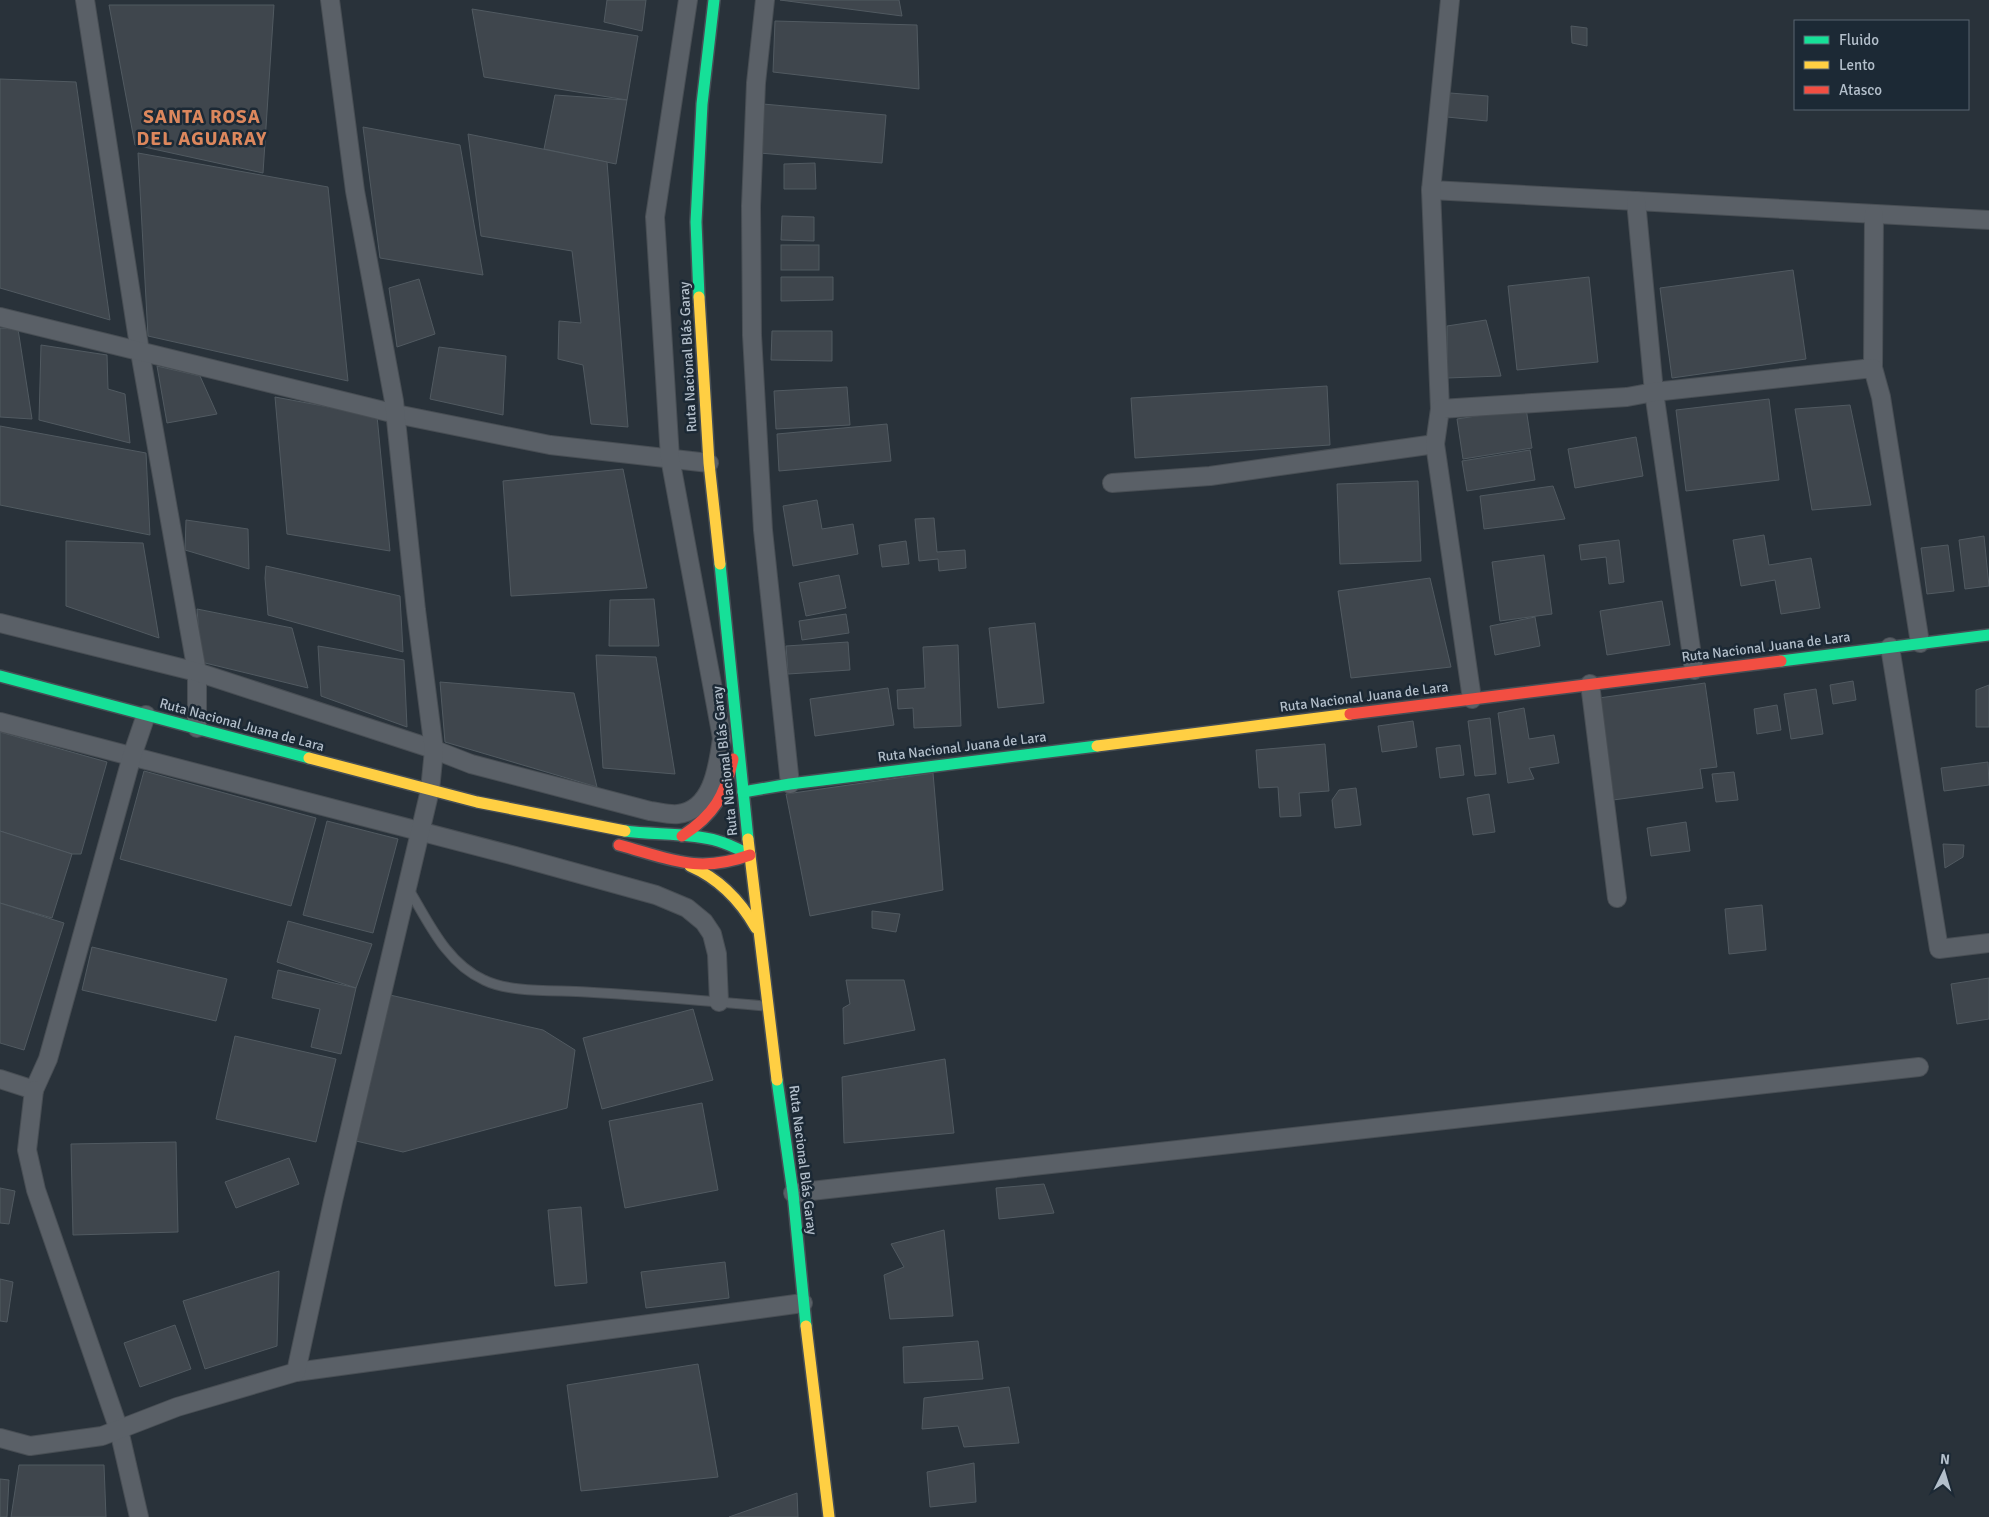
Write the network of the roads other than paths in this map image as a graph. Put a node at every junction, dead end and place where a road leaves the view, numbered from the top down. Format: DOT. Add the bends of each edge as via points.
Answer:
graph roads {
  1 [pos="85,0"];
  2 [pos="330,0"];
  3 [pos="688,0"];
  4 [pos="714,0"];
  5 [pos="766,0"];
  6 [pos="1450,0"];
  7 [pos="1431,190"];
  8 [pos="1636,201"];
  9 [pos="1874,214"];
  10 [pos="1989,220"];
  11 [pos="0,317"];
  12 [pos="140,352"];
  13 [pos="1873,368"];
  14 [pos="1654,392"];
  15 [pos="1440,409"];
  16 [pos="396,414"];
  17 [pos="1435,444"];
  18 [pos="670,458"];
  19 [pos="709,463"];
  20 [pos="1112,483"];
  21 [pos="0,623"];
  22 [pos="1989,635"];
  23 [pos="1920,643"];
  24 [pos="1890,646"];
  25 [pos="1694,670"];
  26 [pos="197,672"];
  27 [pos="0,676"];
  28 [pos="1590,684"];
  29 [pos="1472,699"];
  30 [pos="146,715"];
  31 [pos="0,722"];
  32 [pos="197,728"];
  33 [pos="737,740"];
  34 [pos="434,750"];
  35 [pos="132,756"];
  36 [pos="790,784"];
  37 [pos="430,790"];
  38 [pos="743,792"];
  39 [pos="477,802"];
  40 [pos="420,832"];
  41 [pos="590,836"];
  42 [pos="682,836"];
  43 [pos="608,842"];
  44 [pos="750,855"];
  45 [pos="677,862"];
  46 [pos="407,887"];
  47 [pos="1617,898"];
  48 [pos="759,934"];
  49 [pos="1989,943"];
  50 [pos="719,1002"];
  51 [pos="767,1006"];
  52 [pos="1919,1067"];
  53 [pos="0,1079"];
  54 [pos="34,1090"];
  55 [pos="793,1193"];
  56 [pos="803,1303"];
  57 [pos="296,1372"];
  58 [pos="119,1430"];
  59 [pos="0,1438"];
  60 [pos="139,1517"];
  61 [pos="829,1517"];
  1 -- 12 [label="street"];
  2 -- 16 [label="street" via="355,191"];
  3 -- 18 [label="street" via="655,217"];
  4 -- 19 [label="highway, Ruta Nacional Blás Garay" via="702,104 696,222"];
  5 -- 36 [label="street" via="756,83 751,197 752,335 764,530"];
  6 -- 7 [label="street"];
  7 -- 8 [label="street"];
  7 -- 15 [label="street"];
  8 -- 9 [label="street"];
  8 -- 14 [label="street"];
  9 -- 10 [label="street"];
  9 -- 13 [label="street"];
  11 -- 12 [label="street"];
  12 -- 16 [label="street"];
  12 -- 26 [label="street"];
  13 -- 14 [label="street"];
  13 -- 23 [label="street" via="1881,397"];
  14 -- 15 [label="street" via="1627,397"];
  14 -- 25 [label="street"];
  15 -- 17 [label="street"];
  16 -- 18 [label="street" via="550,445"];
  16 -- 34 [label="street"];
  17 -- 20 [label="street" via="1210,476"];
  17 -- 29 [label="street"];
  18 -- 19 [label="street"];
  18 -- 34 [label="street" via="722,738 718,768 708,793 694,810 677,814 650,811 470,764"];
  19 -- 33 [label="highway, Ruta Nacional Blás Garay"];
  21 -- 26 [label="street"];
  22 -- 23 [label="highway, Ruta Nacional Juana de Lara"];
  23 -- 24 [label="highway, Ruta Nacional Juana de Lara"];
  24 -- 25 [label="highway, Ruta Nacional Juana de Lara"];
  24 -- 49 [label="street" via="1939,949"];
  25 -- 28 [label="highway, Ruta Nacional Juana de Lara"];
  26 -- 32 [label="street"];
  26 -- 34 [label="street"];
  27 -- 30 [label="highway, Ruta Nacional Juana de Lara"];
  28 -- 29 [label="highway, Ruta Nacional Juana de Lara"];
  28 -- 47 [label="street"];
  29 -- 36 [label="highway, Ruta Nacional Juana de Lara"];
  30 -- 32 [label="highway, Ruta Nacional Juana de Lara"];
  30 -- 35 [label="street"];
  31 -- 35 [label="street"];
  32 -- 37 [label="highway, Ruta Nacional Juana de Lara"];
  33 -- 38 [label="highway, Ruta Nacional Blás Garay"];
  33 -- 42 [label="highway" via="726,791 718,806 707,819"];
  34 -- 37 [label="street"];
  35 -- 40 [label="street"];
  35 -- 54 [label="street" via="48,1059"];
  36 -- 38 [label="highway, Ruta Nacional Juana de Lara"];
  37 -- 39 [label="highway, Ruta Nacional Juana de Lara"];
  37 -- 40 [label="street"];
  38 -- 44 [label="highway, Ruta Nacional Blás Garay"];
  39 -- 41 [label="highway, Ruta Nacional Juana de Lara"];
  39 -- 42 [label="highway, Ruta Nacional Juana de Lara" via="621,831"];
  40 -- 46 [label="street"];
  40 -- 50 [label="street" via="656,896 688,908 712,934"];
  42 -- 44 [label="highway, Ruta Nacional Juana de Lara" via="719,840"];
  43 -- 45 [label="highway"];
  44 -- 45 [label="highway" via="719,866"];
  44 -- 48 [label="highway, Ruta Nacional Blás Garay"];
  45 -- 48 [label="highway" via="695,868 727,888 740,902"];
  46 -- 50 [label="lane" via="440,942 464,967 484,981 515,988"];
  46 -- 57 [label="street"];
  48 -- 51 [label="highway, Ruta Nacional Blás Garay"];
  50 -- 51 [label="lane"];
  51 -- 55 [label="highway, Ruta Nacional Blás Garay"];
  52 -- 55 [label="street"];
  53 -- 54 [label="street"];
  54 -- 58 [label="street" via="27,1150 36,1190"];
  55 -- 56 [label="highway, Ruta Nacional Blás Garay"];
  56 -- 57 [label="street"];
  56 -- 61 [label="highway, Ruta Nacional Blás Garay"];
  57 -- 58 [label="street" via="177,1407"];
  58 -- 59 [label="street" via="102,1436 30,1446"];
  58 -- 60 [label="street"];
}
